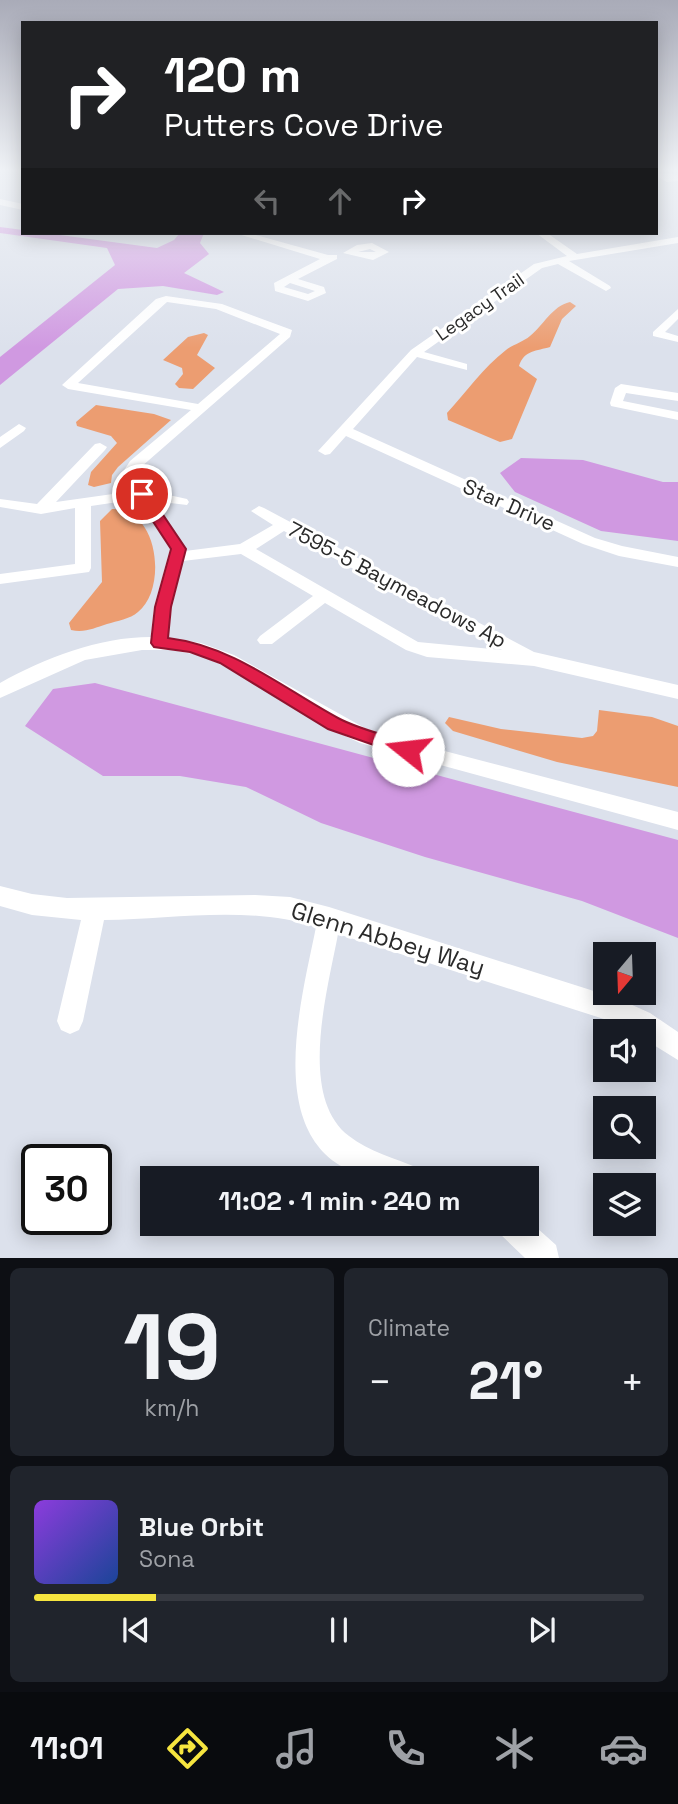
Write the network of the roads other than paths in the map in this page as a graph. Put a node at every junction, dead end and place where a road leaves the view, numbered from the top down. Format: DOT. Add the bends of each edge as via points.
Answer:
graph roads {
  1 [pos="252,235"];
  2 [pos="544,235"];
  3 [pos="678,240"];
  4 [pos="348,253"];
  5 [pos="575,257"];
  6 [pos="326,258"];
  7 [pos="559,260"];
  8 [pos="289,279"];
  9 [pos="606,288"];
  10 [pos="678,312"];
  11 [pos="678,339"];
  12 [pos="415,353"];
  13 [pos="463,367"];
  14 [pos="678,397"];
  15 [pos="201,408"];
  16 [pos="678,416"];
  17 [pos="19,428"];
  18 [pos="345,430"];
  19 [pos="0,444"];
  20 [pos="100,447"];
  21 [pos="325,452"];
  22 [pos="142,494"];
  23 [pos="182,502"];
  24 [pos="0,503"];
  25 [pos="83,503"];
  26 [pos="41,509"];
  27 [pos="259,511"];
  28 [pos="285,524"];
  29 [pos="244,549"];
  30 [pos="177,557"];
  31 [pos="678,562"];
  32 [pos="2,582"];
  33 [pos="325,596"];
  34 [pos="266,640"];
  35 [pos="159,643"];
  36 [pos="534,660"];
  37 [pos="0,691"];
  38 [pos="677,692"];
  39 [pos="678,821"];
  40 [pos="0,896"];
  41 [pos="95,908"];
  42 [pos="329,918"];
  43 [pos="70,1021"];
  44 [pos="678,1047"];
  45 [pos="377,1166"];
  46 [pos="523,1236"];
  47 [pos="545,1256"];
  1 -- 6 [label="street"];
  2 -- 5 [label="street"];
  3 -- 5 [label="street, Legacy Trail"];
  4 -- 6 [label="street"];
  5 -- 7 [label="street, Legacy Trail"];
  6 -- 8 [label="street"];
  7 -- 9 [label="street"];
  7 -- 12 [label="street, Legacy Trail" via="538,266"];
  10 -- 11 [label="street" via="657,334"];
  12 -- 13 [label="street"];
  12 -- 18 [label="street, Legacy Trail"];
  14 -- 16 [label="street" via="621,388 616,403"];
  15 -- 15 [label="street" via="286,335 286,330 218,306 166,299 68,385"];
  15 -- 22 [label="street" via="130,471 129,487"];
  17 -- 19 [label="street"];
  18 -- 21 [label="street, Legacy Trail"];
  18 -- 31 [label="street, Star Drive" via="589,541"];
  20 -- 26 [label="street"];
  22 -- 23 [label="street"];
  22 -- 25 [label="street"];
  22 -- 30 [label="street" via="172,538"];
  24 -- 26 [label="street"];
  25 -- 26 [label="street"];
  25 -- 32 [label="street" via="83,568"];
  27 -- 28 [label="street, 7595-5 Baymeadows Ap"];
  28 -- 29 [label="street"];
  28 -- 36 [label="street, 7595-5 Baymeadows Ap"];
  29 -- 30 [label="street"];
  29 -- 33 [label="street"];
  30 -- 35 [label="street"];
  33 -- 34 [label="street"];
  33 -- 36 [label="street" via="427,651"];
  35 -- 37 [label="street" via="88,654"];
  35 -- 39 [label="street" via="191,647 226,659 319,716 381,743"];
  36 -- 38 [label="street"];
  40 -- 41 [label="street, Glenn Abbey Way" via="45,906"];
  41 -- 42 [label="street, Glenn Abbey Way" via="267,905"];
  41 -- 43 [label="street"];
  42 -- 44 [label="street, Glenn Abbey Way" via="610,1008"];
  42 -- 45 [label="street" via="305,1068 308,1096 316,1120 333,1141"];
  46 -- 47 [label="street"];
}
